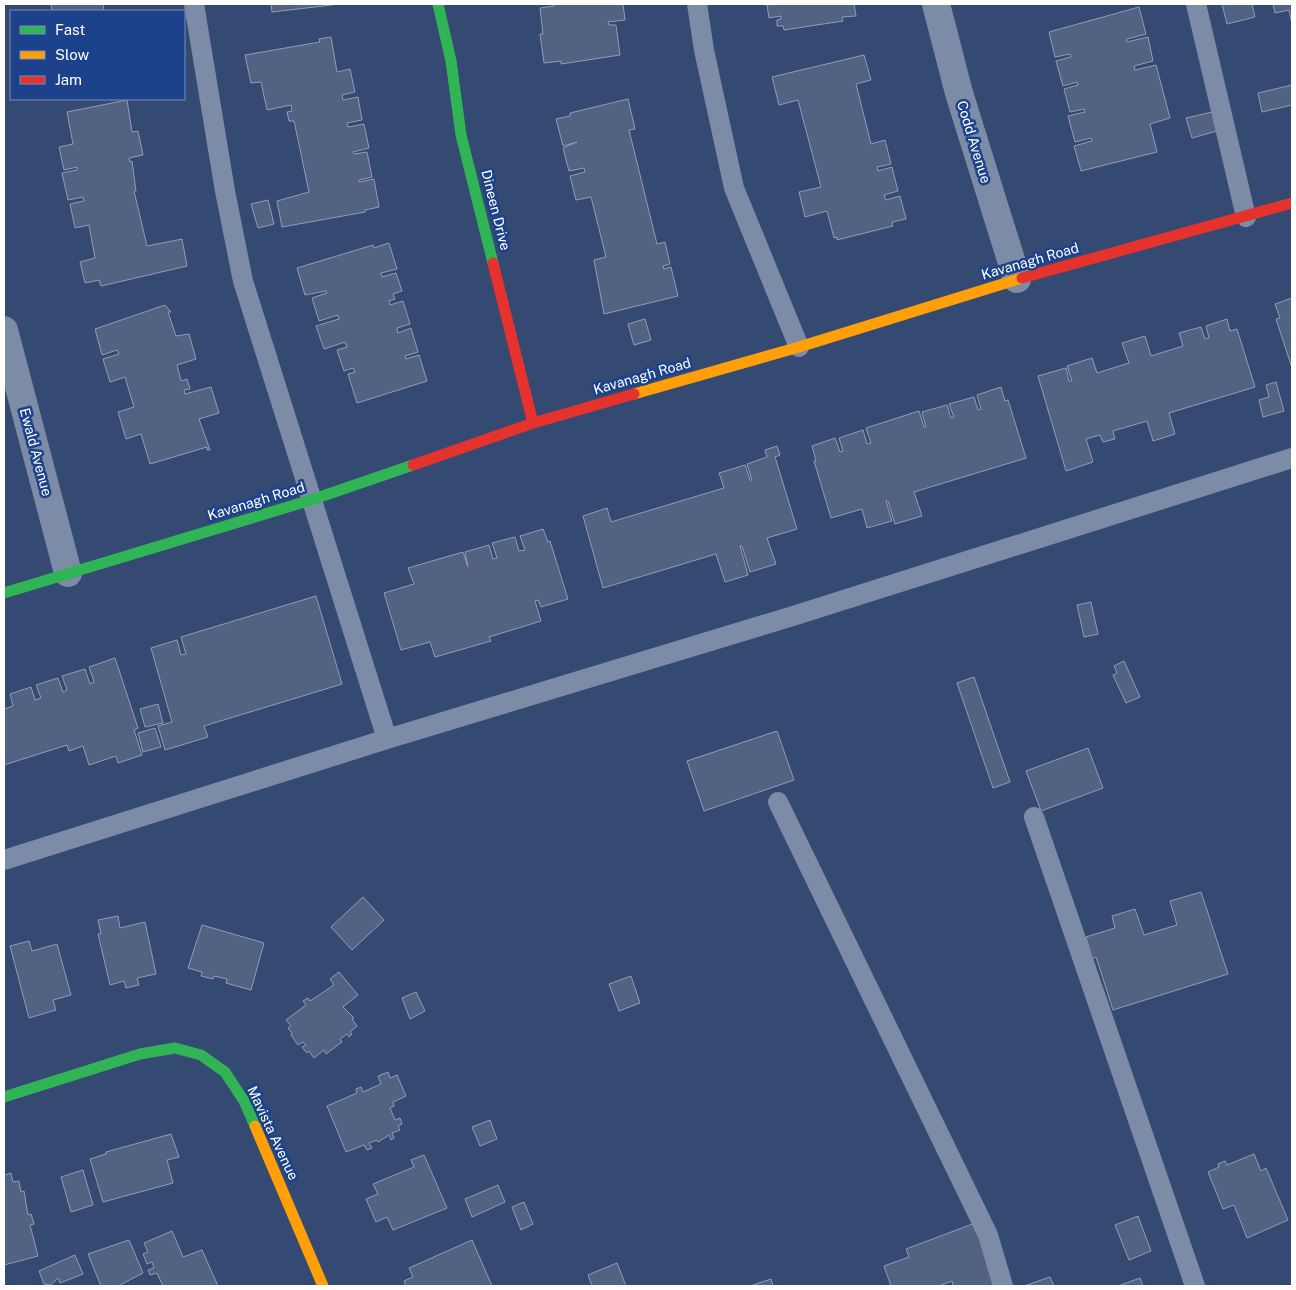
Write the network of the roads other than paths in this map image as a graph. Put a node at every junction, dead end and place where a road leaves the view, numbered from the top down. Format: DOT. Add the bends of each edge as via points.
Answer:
graph roads {
  1 [pos="194,4"];
  2 [pos="438,4"];
  3 [pos="696,4"];
  4 [pos="936,4"];
  5 [pos="1196,4"];
  6 [pos="1292,203"];
  7 [pos="1246,217"];
  8 [pos="1017,279"];
  9 [pos="4,330"];
  10 [pos="799,347"];
  11 [pos="533,423"];
  12 [pos="1292,458"];
  13 [pos="311,500"];
  14 [pos="68,573"];
  15 [pos="4,592"];
  16 [pos="387,739"];
  17 [pos="778,802"];
  18 [pos="1034,817"];
  19 [pos="4,860"];
  20 [pos="4,1096"];
  21 [pos="323,1286"];
  22 [pos="1003,1286"];
  23 [pos="1195,1286"];
  1 -- 13 [label="lane" via="225,191 244,281"];
  2 -- 11 [label="street, Dineen Drive" via="451,61 461,135"];
  3 -- 10 [label="lane" via="734,188"];
  4 -- 8 [label="street, Codd Avenue" via="959,93"];
  5 -- 7 [label="lane"];
  6 -- 7 [label="street, Kavanagh Road"];
  7 -- 8 [label="street, Kavanagh Road"];
  8 -- 10 [label="street, Kavanagh Road"];
  9 -- 14 [label="street, Ewald Avenue"];
  10 -- 11 [label="street, Kavanagh Road"];
  11 -- 13 [label="street, Kavanagh Road"];
  12 -- 16 [label="lane" via="793,616"];
  13 -- 14 [label="street, Kavanagh Road"];
  13 -- 16 [label="lane"];
  14 -- 15 [label="street, Kavanagh Road"];
  16 -- 19 [label="lane"];
  17 -- 22 [label="lane" via="988,1235"];
  18 -- 23 [label="lane"];
  20 -- 21 [label="street, Mavista Avenue" via="140,1054 175,1048 201,1055 225,1072 244,1101"];
}
